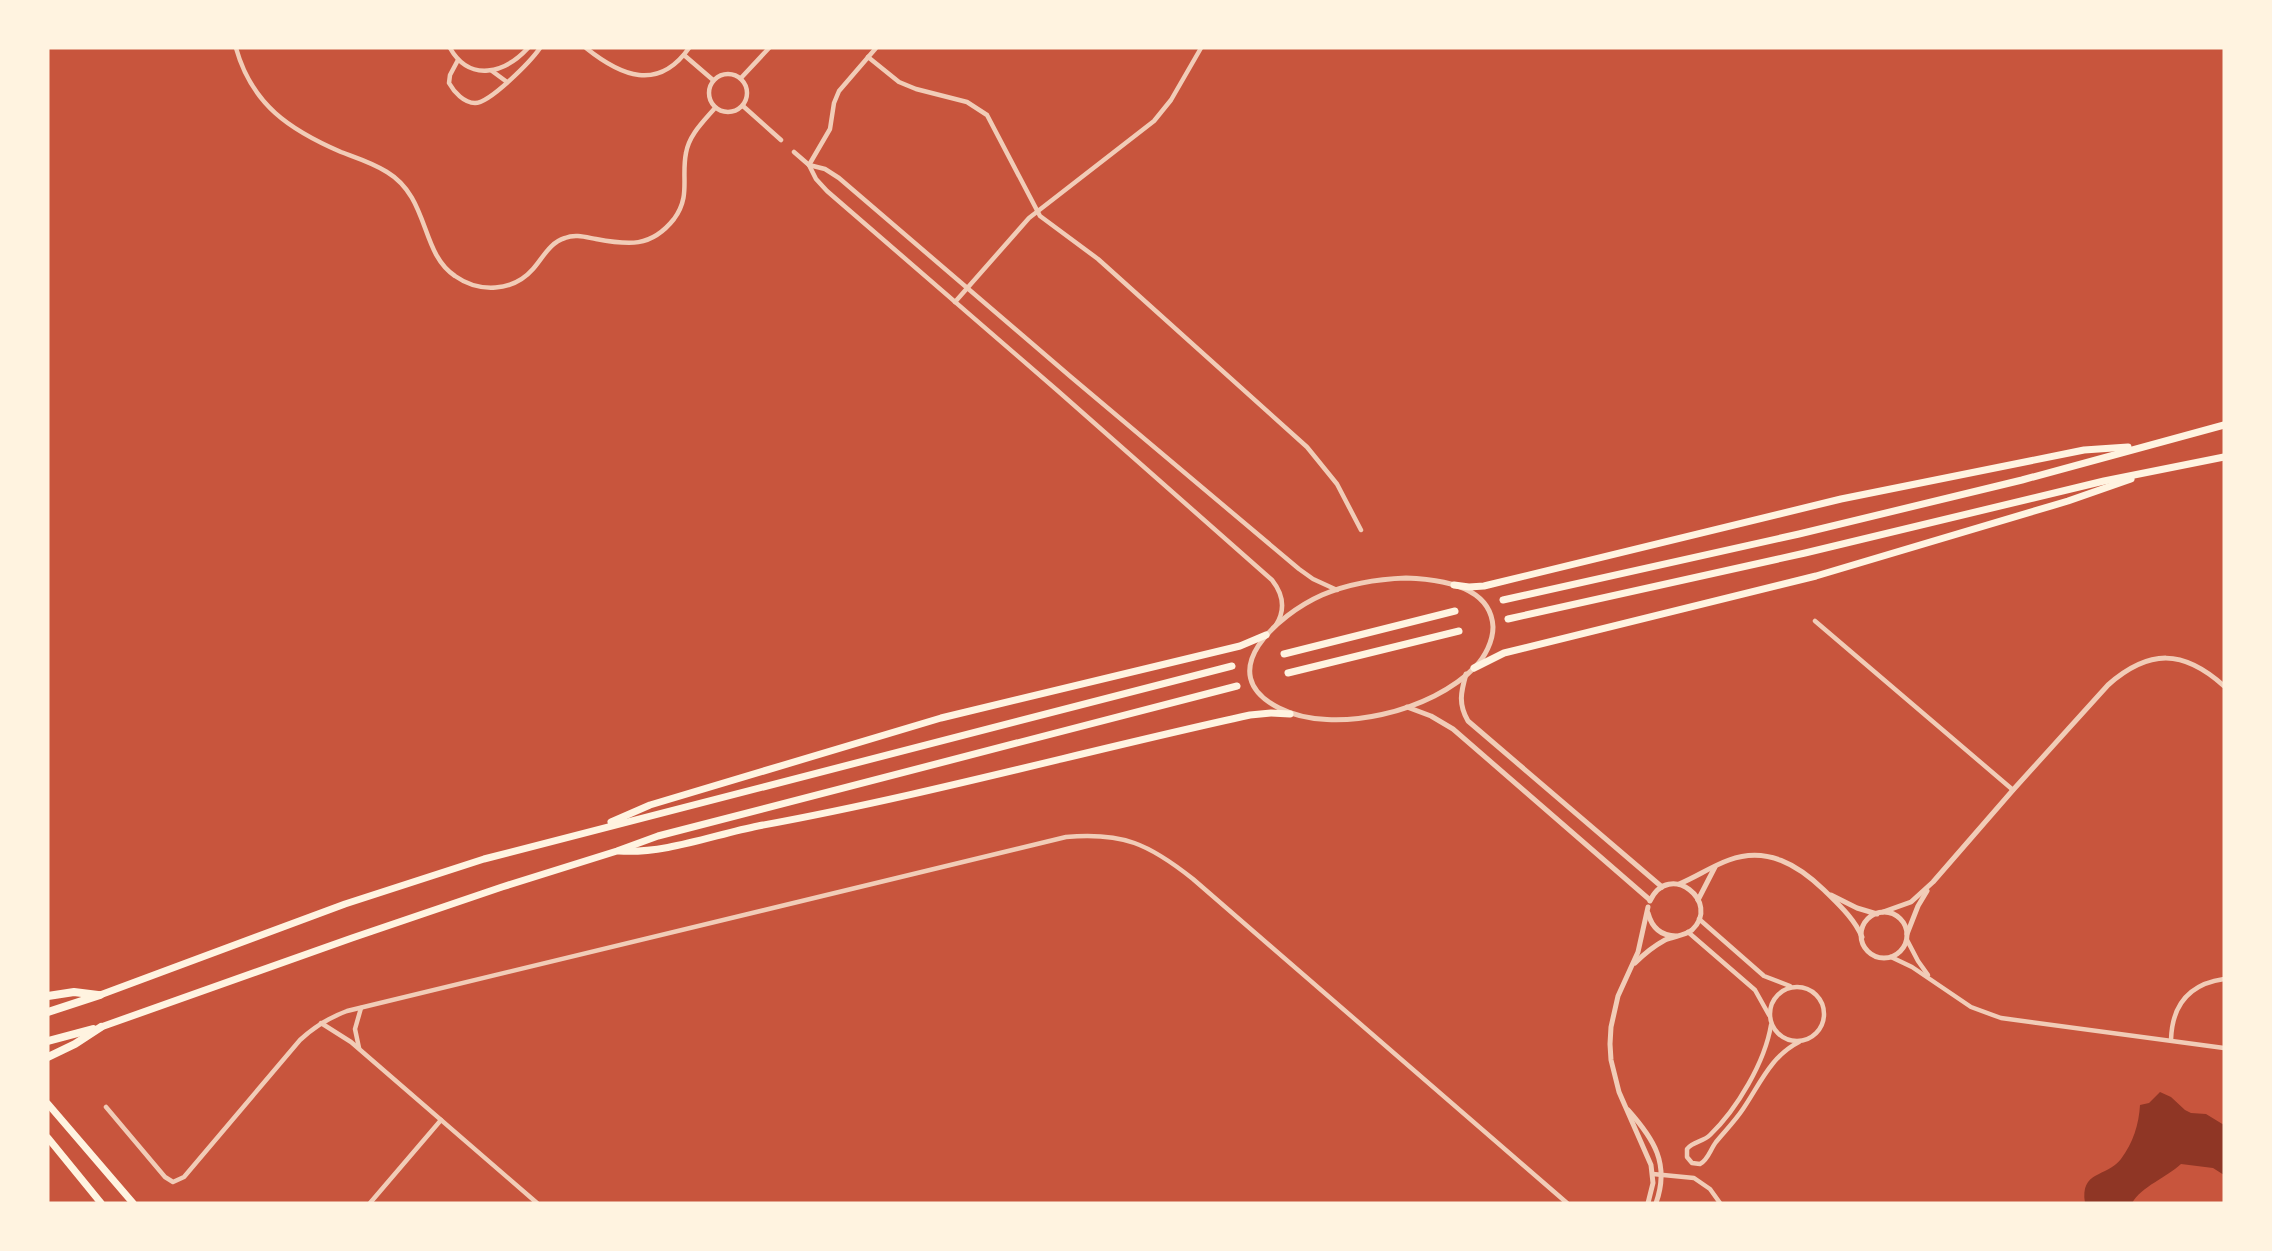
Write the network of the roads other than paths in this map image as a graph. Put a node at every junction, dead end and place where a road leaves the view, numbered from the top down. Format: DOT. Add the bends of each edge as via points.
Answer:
graph roads {
  1 [pos="236,48"];
  2 [pos="450,48"];
  3 [pos="528,48"];
  4 [pos="540,48"];
  5 [pos="586,48"];
  6 [pos="689,48"];
  7 [pos="769,48"];
  8 [pos="876,48"];
  9 [pos="1201,48"];
  10 [pos="684,55"];
  11 [pos="868,57"];
  12 [pos="459,60"];
  13 [pos="492,71"];
  14 [pos="741,78"];
  15 [pos="713,80"];
  16 [pos="507,82"];
  17 [pos="743,106"];
  18 [pos="715,108"];
  19 [pos="781,140"];
  20 [pos="794,152"];
  21 [pos="809,165"];
  22 [pos="1037,211"];
  23 [pos="967,287"];
  24 [pos="955,302"];
  25 [pos="2224,424"];
  26 [pos="2137,448"];
  27 [pos="2224,457"];
  28 [pos="2138,475"];
  29 [pos="1361,530"];
  30 [pos="1454,585"];
  31 [pos="1337,590"];
  32 [pos="1503,600"];
  33 [pos="1455,611"];
  34 [pos="1508,619"];
  35 [pos="1815,621"];
  36 [pos="1274,627"];
  37 [pos="1459,631"];
  38 [pos="1266,635"];
  39 [pos="1284,654"];
  40 [pos="1232,666"];
  41 [pos="1474,668"];
  42 [pos="1288,673"];
  43 [pos="1466,674"];
  44 [pos="1237,686"];
  45 [pos="2224,686"];
  46 [pos="1407,707"];
  47 [pos="1290,714"];
  48 [pos="2013,790"];
  49 [pos="605,826"];
  50 [pos="617,851"];
  51 [pos="1716,866"];
  52 [pos="1933,882"];
  53 [pos="1679,884"];
  54 [pos="1662,887"];
  55 [pos="1825,891"];
  56 [pos="1650,900"];
  57 [pos="1698,900"];
  58 [pos="1648,907"];
  59 [pos="1880,913"];
  60 [pos="1699,919"];
  61 [pos="1688,932"];
  62 [pos="1676,936"];
  63 [pos="1862,937"];
  64 [pos="1907,937"];
  65 [pos="1891,957"];
  66 [pos="1632,967"];
  67 [pos="2224,979"];
  68 [pos="1932,980"];
  69 [pos="1793,987"];
  70 [pos="100,995"];
  71 [pos="48,996"];
  72 [pos="361,1008"];
  73 [pos="48,1012"];
  74 [pos="1769,1015"];
  75 [pos="321,1023"];
  76 [pos="1771,1025"];
  77 [pos="101,1028"];
  78 [pos="2171,1040"];
  79 [pos="48,1041"];
  80 [pos="1799,1042"];
  81 [pos="2224,1048"];
  82 [pos="360,1050"];
  83 [pos="48,1057"];
  84 [pos="48,1104"];
  85 [pos="1625,1106"];
  86 [pos="106,1107"];
  87 [pos="441,1120"];
  88 [pos="48,1138"];
  89 [pos="1653,1174"];
  90 [pos="1662,1176"];
  91 [pos="101,1203"];
  92 [pos="133,1203"];
  93 [pos="370,1203"];
  94 [pos="537,1203"];
  95 [pos="1568,1203"];
  96 [pos="1648,1203"];
  97 [pos="1656,1203"];
  98 [pos="1720,1203"];
  1 -- 18 [label="street" via="250,84 267,106 308,137 396,178 415,200 445,268 466,283 485,288 519,281 552,246 566,238 582,236 629,244 663,230 684,199 688,144"];
  2 -- 12 [label="street"];
  3 -- 13 [label="street" via="515,61"];
  4 -- 16 [label="street"];
  5 -- 10 [label="street" via="611,67 634,75 665,69"];
  6 -- 10 [label="street"];
  7 -- 14 [label="street"];
  8 -- 11 [label="street"];
  9 -- 22 [label="street" via="1154,121"];
  10 -- 15 [label="street"];
  11 -- 21 [label="street" via="839,91 830,129"];
  11 -- 22 [label="street" via="908,86 968,102 981,110 996,128"];
  12 -- 13 [label="street" via="474,69"];
  12 -- 16 [label="street" via="449,83 465,101 481,102"];
  13 -- 16 [label="street"];
  14 -- 15 [label="street" via="727,74"];
  14 -- 17 [label="street" via="748,92"];
  15 -- 18 [label="street" via="709,95"];
  17 -- 18 [label="street" via="730,113"];
  17 -- 19 [label="street"];
  20 -- 21 [label="street"];
  21 -- 23 [label="street" via="839,178"];
  21 -- 24 [label="street" via="827,191"];
  22 -- 23 [label="street"];
  22 -- 29 [label="street" via="1098,259 1307,447 1337,484"];
  23 -- 24 [label="street"];
  23 -- 31 [label="street" via="1299,569"];
  24 -- 36 [label="street" via="1272,580 1282,603"];
  25 -- 26 [label="main road"];
  26 -- 30 [label="main road" via="2097,448 2063,454 1841,499 1484,586"];
  26 -- 32 [label="main road" via="1799,534"];
  27 -- 28 [label="main road"];
  28 -- 34 [label="main road"];
  28 -- 41 [label="main road" via="2111,487 1816,576 1504,653"];
  30 -- 31 [label="street" via="1399,578"];
  30 -- 41 [label="street" via="1483,601 1491,616 1492,634 1487,650"];
  31 -- 36 [label="street" via="1309,601"];
  33 -- 39 [label="main road"];
  35 -- 48 [label="street"];
  36 -- 38 [label="street"];
  37 -- 42 [label="main road"];
  38 -- 47 [label="street" via="1252,656 1250,675 1258,693"];
  38 -- 49 [label="main road" via="1240,646 941,718 650,805"];
  40 -- 49 [label="main road"];
  41 -- 43 [label="street"];
  43 -- 46 [label="street" via="1444,690"];
  43 -- 54 [label="street" via="1461,696 1468,721"];
  44 -- 50 [label="main road" via="658,836"];
  45 -- 48 [label="street" via="2185,660 2159,657 2140,663 2108,685"];
  46 -- 47 [label="street" via="1343,720"];
  46 -- 56 [label="street" via="1453,729"];
  47 -- 50 [label="main road" via="1250,715 850,810 650,850"];
  48 -- 52 [label="street"];
  49 -- 70 [label="main road" via="484,859 345,904"];
  50 -- 77 [label="main road" via="363,934"];
  51 -- 53 [label="street"];
  51 -- 55 [label="street" via="1743,856 1771,856 1797,867"];
  51 -- 57 [label="street"];
  52 -- 59 [label="street" via="1911,902"];
  52 -- 64 [label="street" via="1918,906"];
  53 -- 54 [label="street"];
  53 -- 57 [label="street" via="1691,890"];
  54 -- 56 [label="street"];
  55 -- 59 [label="street" via="1857,908"];
  55 -- 63 [label="street" via="1852,919"];
  56 -- 58 [label="street"];
  57 -- 60 [label="street"];
  58 -- 62 [label="street" via="1650,920 1658,931"];
  58 -- 66 [label="street"];
  59 -- 63 [label="street" via="1867,920"];
  59 -- 64 [label="street" via="1899,918"];
  60 -- 61 [label="street"];
  60 -- 69 [label="street" via="1764,976"];
  61 -- 62 [label="street"];
  61 -- 74 [label="street" via="1755,990"];
  62 -- 66 [label="street" via="1647,951"];
  63 -- 65 [label="street" via="1869,952 1880,958"];
  64 -- 65 [label="street" via="1901,951"];
  64 -- 68 [label="street" via="1917,961"];
  65 -- 68 [label="street"];
  66 -- 85 [label="street" via="1618,996 1611,1036 1614,1076"];
  67 -- 78 [label="street" via="2200,985 2189,993 2175,1014"];
  68 -- 78 [label="street" via="1964,1003 2001,1018"];
  69 -- 74 [label="street" via="1773,1000"];
  69 -- 80 [label="street" via="1814,992 1824,1011 1816,1034"];
  70 -- 71 [label="highway" via="74,992"];
  70 -- 73 [label="highway"];
  72 -- 75 [label="street"];
  72 -- 82 [label="street" via="355,1029"];
  72 -- 95 [label="street" via="1066,837 1118,838 1166,857"];
  74 -- 76 [label="street"];
  75 -- 82 [label="street"];
  75 -- 86 [label="street" via="289,1051 177,1182 165,1177"];
  76 -- 80 [label="street" via="1782,1038"];
  76 -- 80 [label="street" via="1762,1057 1734,1105 1707,1138 1687,1149 1692,1163 1700,1164 1706,1159 1778,1056"];
  77 -- 79 [label="highway"];
  77 -- 83 [label="highway"];
  78 -- 81 [label="street"];
  82 -- 87 [label="street"];
  84 -- 92 [label="main road"];
  85 -- 89 [label="street"];
  85 -- 90 [label="street" via="1655,1147"];
  87 -- 93 [label="street"];
  87 -- 94 [label="street"];
  88 -- 91 [label="main road"];
  89 -- 90 [label="street"];
  89 -- 96 [label="street"];
  90 -- 97 [label="street"];
  90 -- 98 [label="street" via="1694,1178 1710,1189"];
}
